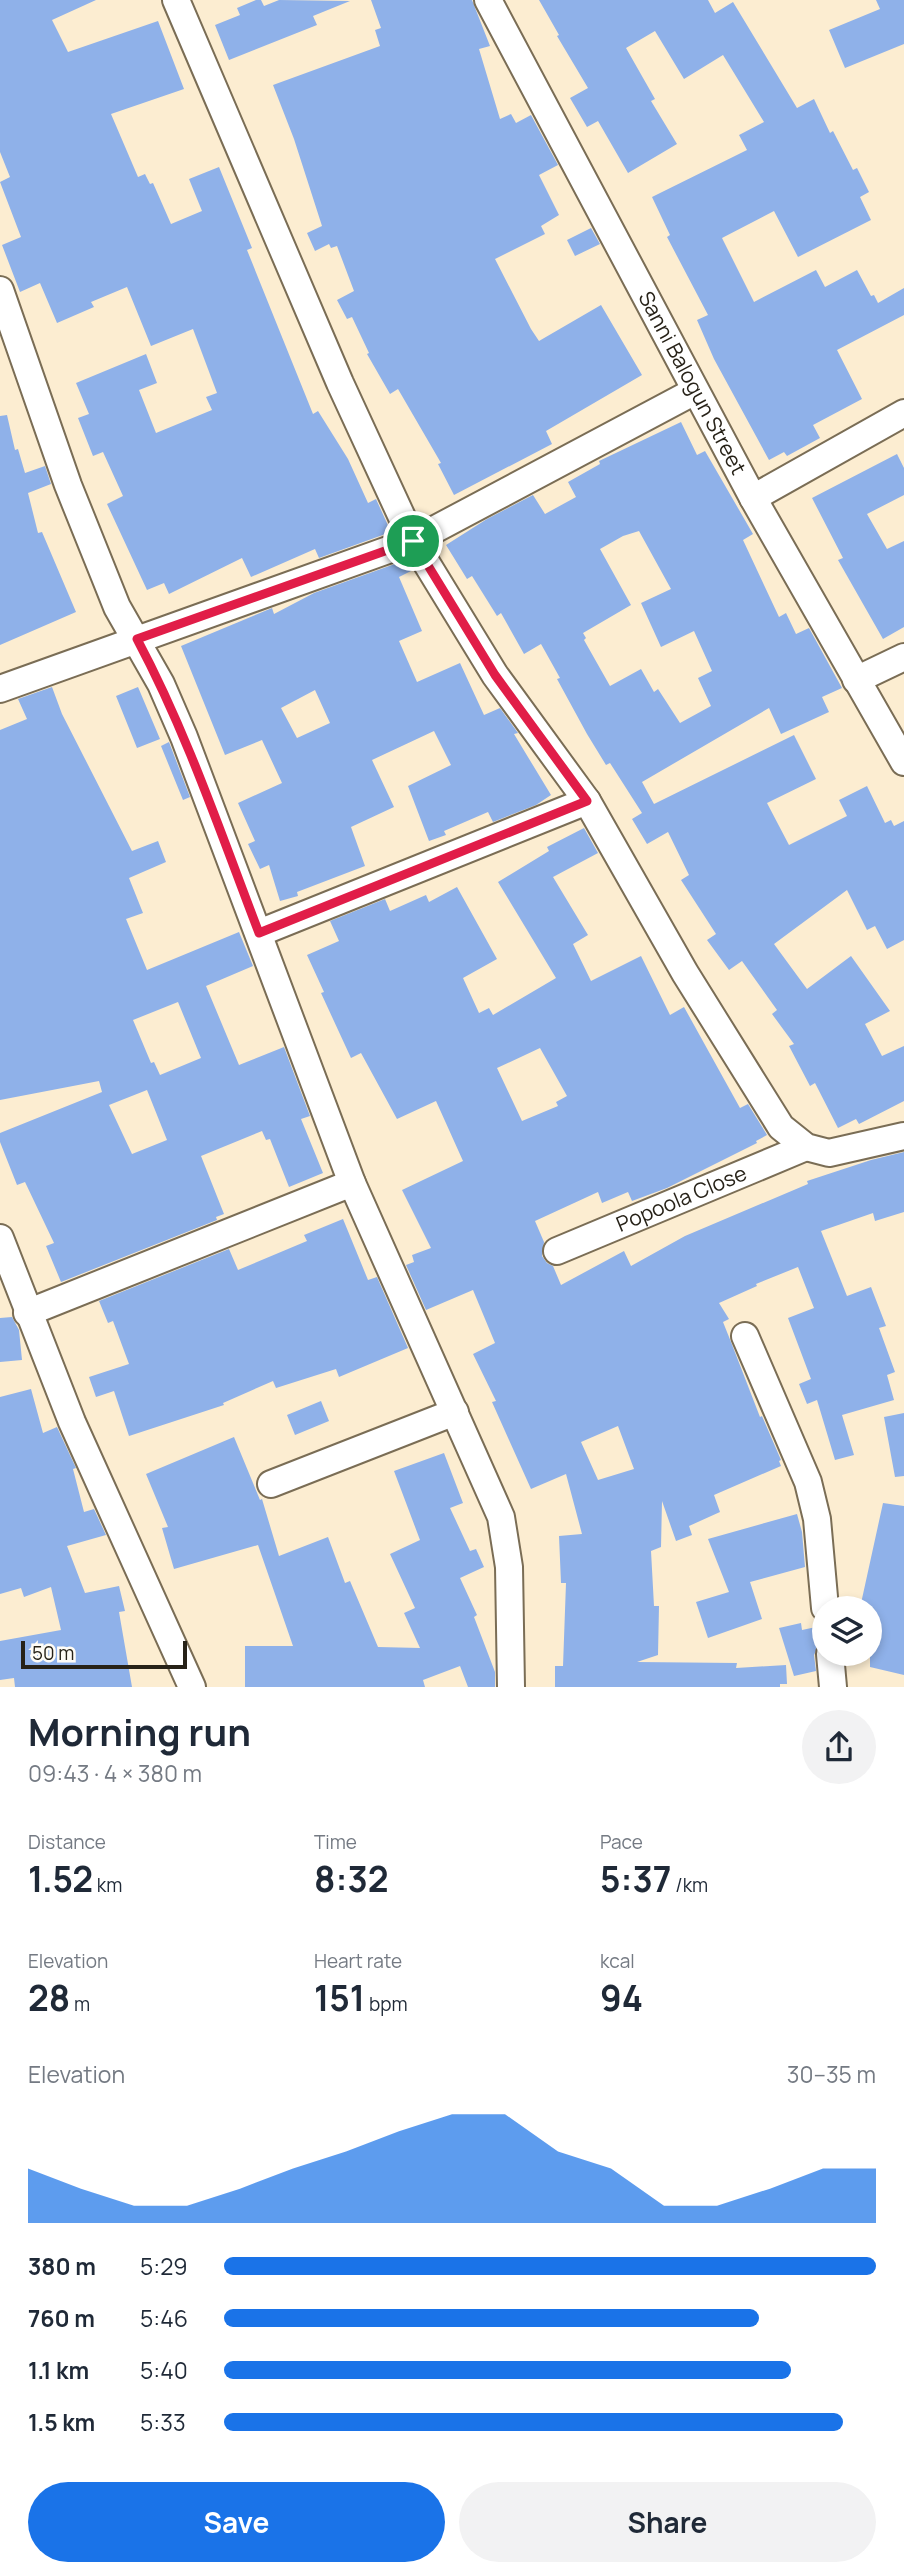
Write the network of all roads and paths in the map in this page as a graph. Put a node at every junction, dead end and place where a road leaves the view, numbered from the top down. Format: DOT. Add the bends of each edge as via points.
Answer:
graph roads {
  1 [pos="176,0"];
  2 [pos="488,0"];
  3 [pos="0,290"];
  4 [pos="695,391"];
  5 [pos="904,413"];
  6 [pos="753,498"];
  7 [pos="413,541"];
  8 [pos="137,639"];
  9 [pos="904,657"];
  10 [pos="856,680"];
  11 [pos="0,689"];
  12 [pos="904,762"];
  13 [pos="587,801"];
  14 [pos="259,933"];
  15 [pos="904,1136"];
  16 [pos="806,1147"];
  17 [pos="352,1183"];
  18 [pos="0,1238"];
  19 [pos="556,1251"];
  20 [pos="27,1313"];
  21 [pos="746,1336"];
  22 [pos="456,1412"];
  23 [pos="271,1484"];
  24 [pos="824,1596"];
  25 [pos="831,1666"];
  26 [pos="192,1687"];
  27 [pos="511,1687"];
  28 [pos="833,1687"];
  1 -- 7 [label="street"];
  2 -- 4 [label="street, Sanni Balogun Street"];
  3 -- 8 [label="street" via="68,485 117,607"];
  4 -- 6 [label="street, Sanni Balogun Street"];
  4 -- 7 [label="street"];
  5 -- 6 [label="street"];
  6 -- 10 [label="street, Sanni Balogun Street"];
  7 -- 8 [label="street"];
  7 -- 13 [label="street" via="495,675"];
  8 -- 11 [label="street"];
  8 -- 14 [label="street" via="184,737"];
  9 -- 10 [label="street"];
  10 -- 12 [label="street, Sanni Balogun Street"];
  13 -- 14 [label="street"];
  13 -- 16 [label="street" via="685,973 774,1116"];
  14 -- 17 [label="street"];
  15 -- 16 [label="street" via="829,1153"];
  16 -- 19 [label="street, Popoola Close"];
  17 -- 20 [label="street"];
  17 -- 22 [label="street"];
  18 -- 20 [label="street"];
  20 -- 26 [label="street"];
  21 -- 24 [label="street" via="808,1482 817,1519"];
  22 -- 23 [label="street"];
  22 -- 27 [label="street" via="501,1517 506,1542"];
  25 -- 28 [label="street"];
}
